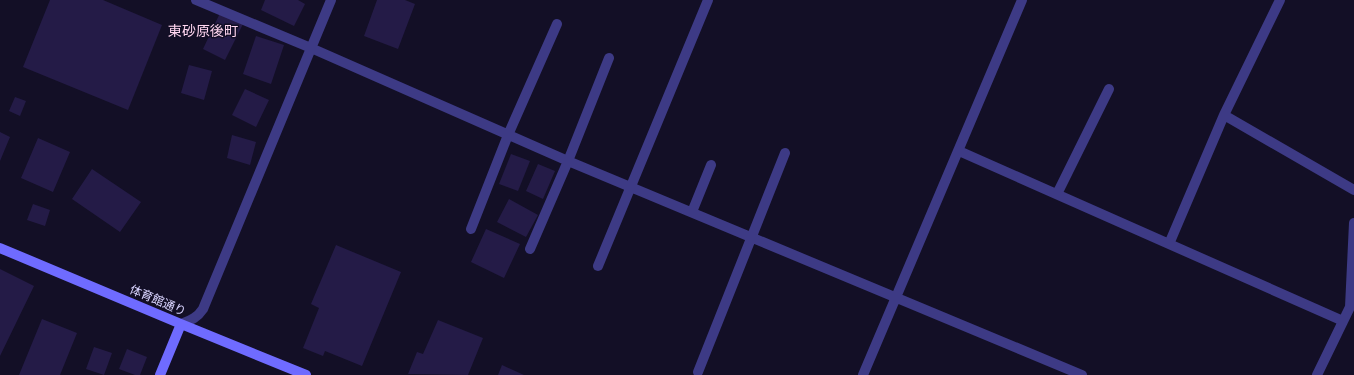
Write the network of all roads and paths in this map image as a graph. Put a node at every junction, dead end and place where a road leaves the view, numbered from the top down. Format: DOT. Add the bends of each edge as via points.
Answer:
graph roads {
  1 [pos="196,0"];
  2 [pos="331,0"];
  3 [pos="708,0"];
  4 [pos="1022,0"];
  5 [pos="1280,0"];
  6 [pos="557,24"];
  7 [pos="311,48"];
  8 [pos="609,58"];
  9 [pos="1109,89"];
  10 [pos="1224,115"];
  11 [pos="508,135"];
  12 [pos="959,150"];
  13 [pos="785,152"];
  14 [pos="568,161"];
  15 [pos="711,165"];
  16 [pos="630,187"];
  17 [pos="1354,190"];
  18 [pos="1057,194"];
  19 [pos="692,212"];
  20 [pos="1354,223"];
  21 [pos="471,229"];
  22 [pos="752,237"];
  23 [pos="1169,244"];
  24 [pos="0,248"];
  25 [pos="530,249"];
  26 [pos="598,266"];
  27 [pos="897,297"];
  28 [pos="1352,307"];
  29 [pos="1343,321"];
  30 [pos="181,324"];
  31 [pos="698,372"];
  32 [pos="160,375"];
  33 [pos="306,375"];
  34 [pos="863,375"];
  35 [pos="1082,375"];
  36 [pos="1317,375"];
  1 -- 7 [label="street"];
  2 -- 7 [label="street"];
  3 -- 16 [label="street"];
  4 -- 12 [label="street"];
  5 -- 10 [label="street"];
  6 -- 11 [label="street"];
  7 -- 11 [label="street"];
  7 -- 30 [label="street" via="203,309 193,320"];
  8 -- 14 [label="street"];
  9 -- 18 [label="street"];
  10 -- 17 [label="street"];
  10 -- 23 [label="street"];
  11 -- 14 [label="street"];
  11 -- 21 [label="street"];
  12 -- 18 [label="street"];
  12 -- 27 [label="street"];
  13 -- 22 [label="street"];
  14 -- 16 [label="street"];
  14 -- 25 [label="street"];
  15 -- 19 [label="street"];
  16 -- 19 [label="street"];
  16 -- 26 [label="street"];
  18 -- 23 [label="street"];
  19 -- 22 [label="street"];
  20 -- 28 [label="street"];
  22 -- 27 [label="street"];
  22 -- 31 [label="street"];
  23 -- 29 [label="street"];
  24 -- 30 [label="street, 体育館通り"];
  27 -- 34 [label="street"];
  27 -- 35 [label="street"];
  28 -- 29 [label="street"];
  29 -- 36 [label="street"];
  30 -- 32 [label="street"];
  30 -- 33 [label="street, 体育館通り"];
}
